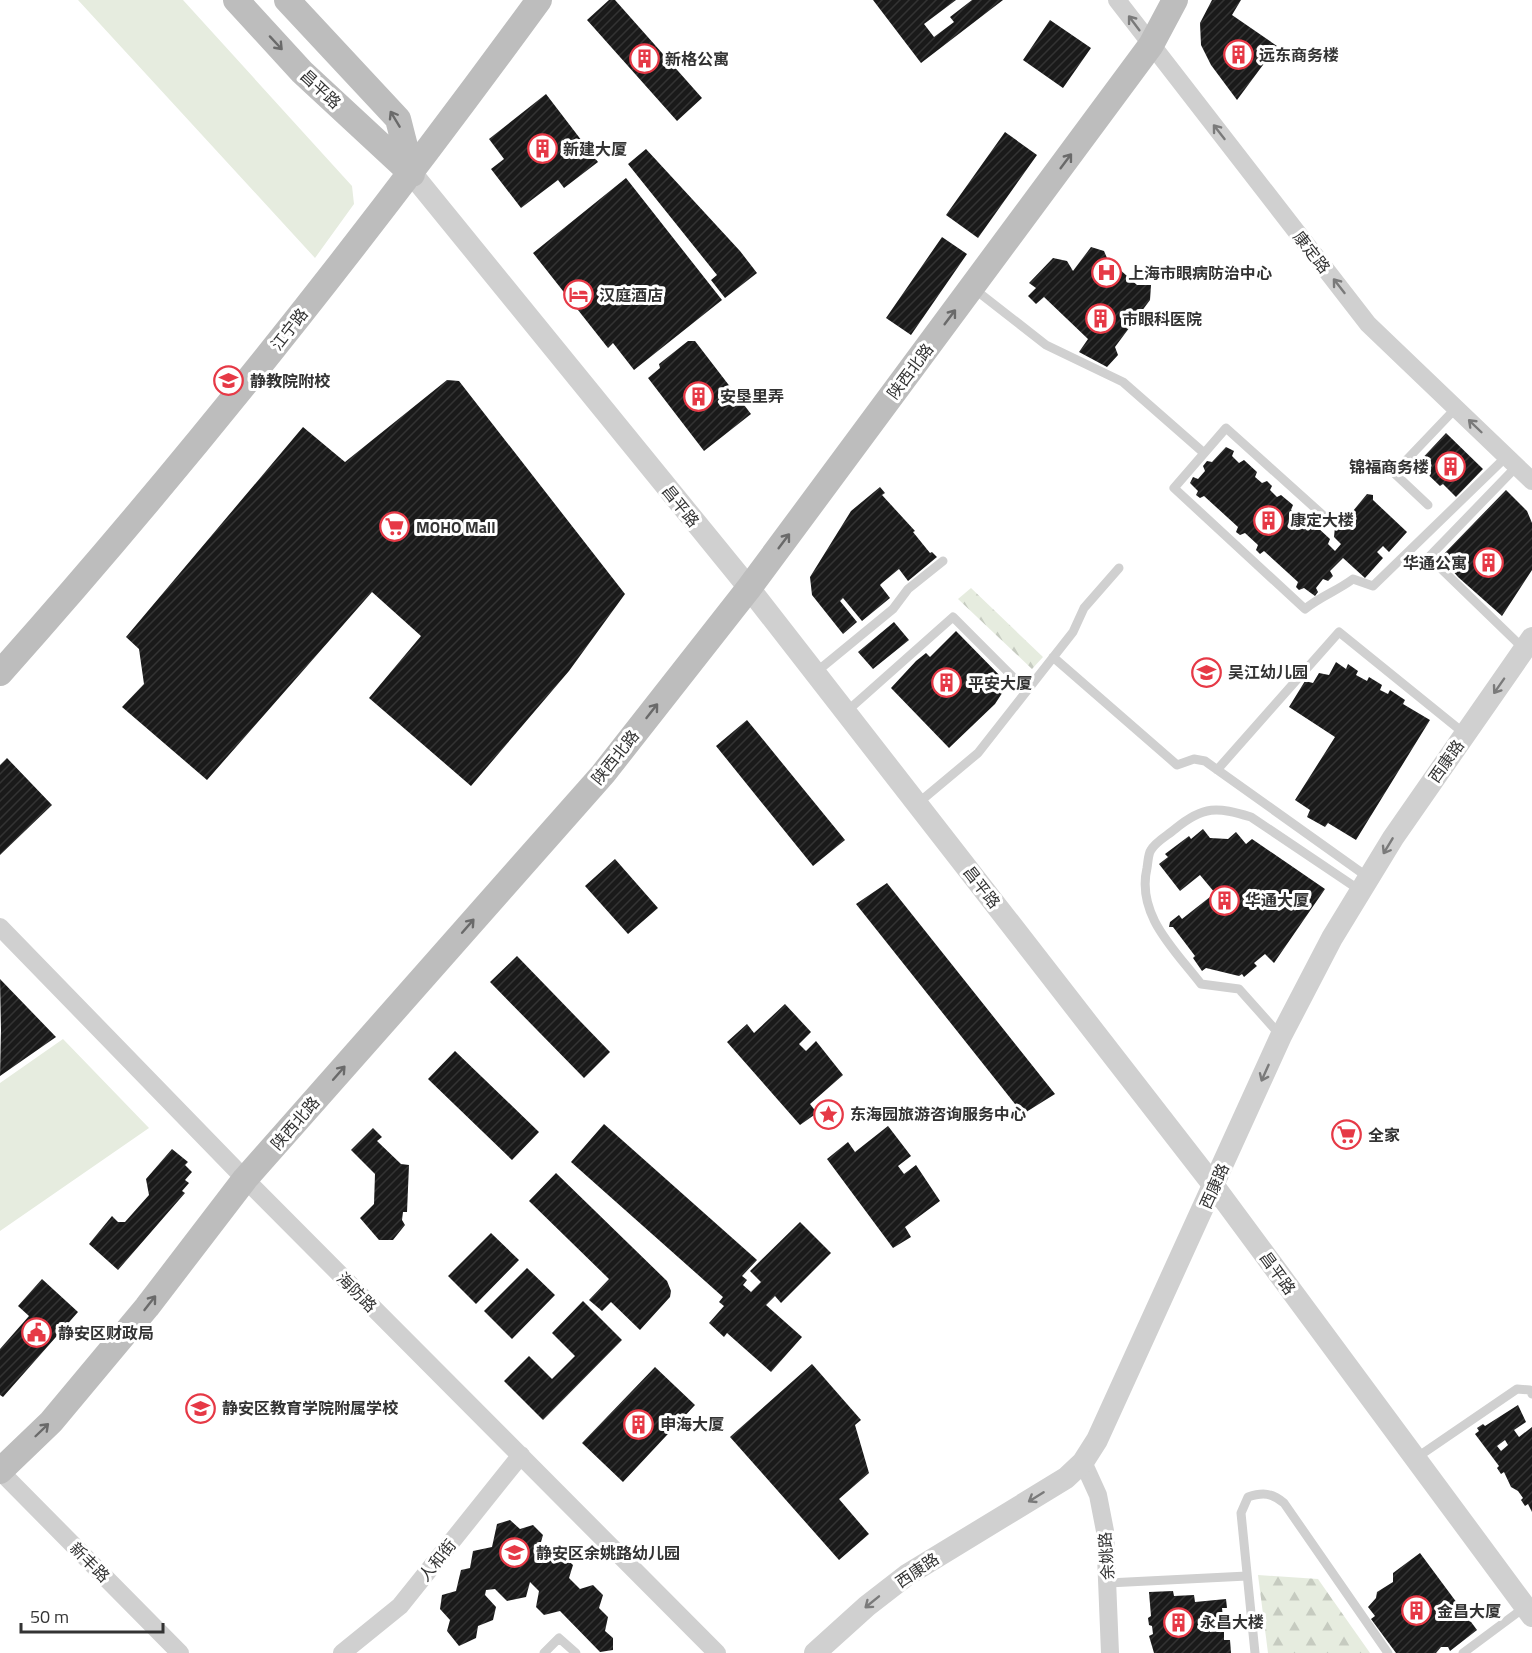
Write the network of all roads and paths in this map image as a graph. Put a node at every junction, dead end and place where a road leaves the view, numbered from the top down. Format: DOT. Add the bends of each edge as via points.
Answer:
graph roads {
  1 [pos="236,0"];
  2 [pos="288,0"];
  3 [pos="539,0"];
  4 [pos="1117,0"];
  5 [pos="1174,0"];
  6 [pos="1151,45"];
  7 [pos="412,174"];
  8 [pos="972,287"];
  9 [pos="1456,408"];
  10 [pos="1204,453"];
  11 [pos="1512,461"];
  12 [pos="1532,481"];
  13 [pos="1428,505"];
  14 [pos="1325,517"];
  15 [pos="943,561"];
  16 [pos="1119,568"];
  17 [pos="749,588"];
  18 [pos="1528,644"];
  19 [pos="1053,657"];
  20 [pos="0,673"];
  21 [pos="815,673"];
  22 [pos="1026,690"];
  23 [pos="846,712"];
  24 [pos="1465,734"];
  25 [pos="1217,770"];
  26 [pos="917,804"];
  27 [pos="1365,885"];
  28 [pos="0,927"];
  29 [pos="1281,1036"];
  30 [pos="245,1179"];
  31 [pos="1214,1186"];
  32 [pos="1532,1394"];
  33 [pos="521,1455"];
  34 [pos="1415,1459"];
  35 [pos="1083,1462"];
  36 [pos="0,1471"];
  37 [pos="1247,1576"];
  38 [pos="1108,1583"];
  39 [pos="1529,1612"];
  40 [pos="180,1653"];
  41 [pos="342,1653"];
  42 [pos="544,1653"];
  43 [pos="576,1653"];
  44 [pos="717,1653"];
  45 [pos="815,1653"];
  46 [pos="1110,1653"];
  47 [pos="1256,1653"];
  48 [pos="1388,1653"];
  49 [pos="1463,1653"];
  1 -- 7 [label="main road, 昌平路, one-way" via="302,72"];
  7 -- 2 [label="main road, 昌平路, one-way" via="398,119"];
  3 -- 7 [label="main road, 江宁路"];
  6 -- 4 [label="street, 康定路, one-way"];
  5 -- 6 [label="main road, 陕西北路"];
  8 -- 6 [label="main road, 陕西北路, one-way"];
  9 -- 6 [label="street, 康定路, one-way" via="1368,324"];
  7 -- 17 [label="street, 昌平路"];
  7 -- 20 [label="main road, 江宁路" via="220,416 105,555"];
  8 -- 10 [label="lane" via="1046,345 1123,382"];
  17 -- 8 [label="main road, 陕西北路, one-way"];
  11 -- 9 [label="street, 康定路, one-way"];
  9 -- 13 [label="lane" via="1394,472"];
  10 -- 11 [label="lane" via="1174,488 1305,609 1323,594 1336,592 1353,579 1373,586"];
  10 -- 14 [label="lane" via="1226,428"];
  11 -- 12 [label="street, 康定路"];
  11 -- 18 [label="lane" via="1429,557"];
  15 -- 21 [label="lane" via="908,589 893,609"];
  16 -- 19 [label="lane" via="1084,608 1073,632"];
  17 -- 21 [label="street, 昌平路"];
  30 -- 17 [label="main road, 陕西北路, one-way" via="603,774"];
  18 -- 24 [label="street, 西康路, one-way"];
  19 -- 22 [label="lane"];
  19 -- 25 [label="lane" via="1177,765 1194,759"];
  21 -- 23 [label="street, 昌平路"];
  22 -- 23 [label="lane" via="953,617"];
  22 -- 26 [label="lane" via="978,753"];
  23 -- 26 [label="street, 昌平路"];
  24 -- 25 [label="lane" via="1339,632"];
  24 -- 27 [label="street, 西康路, one-way"];
  25 -- 27 [label="lane"];
  26 -- 31 [label="street, 昌平路"];
  27 -- 29 [label="street, 西康路" via="1332,938"];
  27 -- 29 [label="lane" via="1251,817 1232,811 1211,809 1192,814 1151,850 1147,902 1155,925 1201,984 1239,989"];
  28 -- 30 [label="street, 海防路"];
  29 -- 31 [label="street, 西康路, one-way"];
  30 -- 33 [label="street, 海防路"];
  36 -- 30 [label="main road, 陕西北路, one-way" via="51,1422 147,1307"];
  31 -- 34 [label="street, 昌平路"];
  31 -- 35 [label="street, 西康路" via="1097,1440"];
  32 -- 34 [label="lane" via="1530,1390 1517,1389"];
  33 -- 41 [label="street, 人和街" via="400,1606"];
  33 -- 44 [label="street, 海防路"];
  34 -- 39 [label="street, 昌平路"];
  35 -- 38 [label="street, 余姚路" via="1098,1496"];
  35 -- 45 [label="street, 西康路, one-way" via="1066,1478 907,1575"];
  36 -- 40 [label="street, 新丰路"];
  37 -- 38 [label="lane"];
  37 -- 47 [label="lane"];
  37 -- 48 [label="lane" via="1241,1513 1248,1497 1274,1494"];
  38 -- 46 [label="street, 余姚路"];
  39 -- 49 [label="lane"];
  42 -- 43 [label="lane" via="559,1638"];
}
